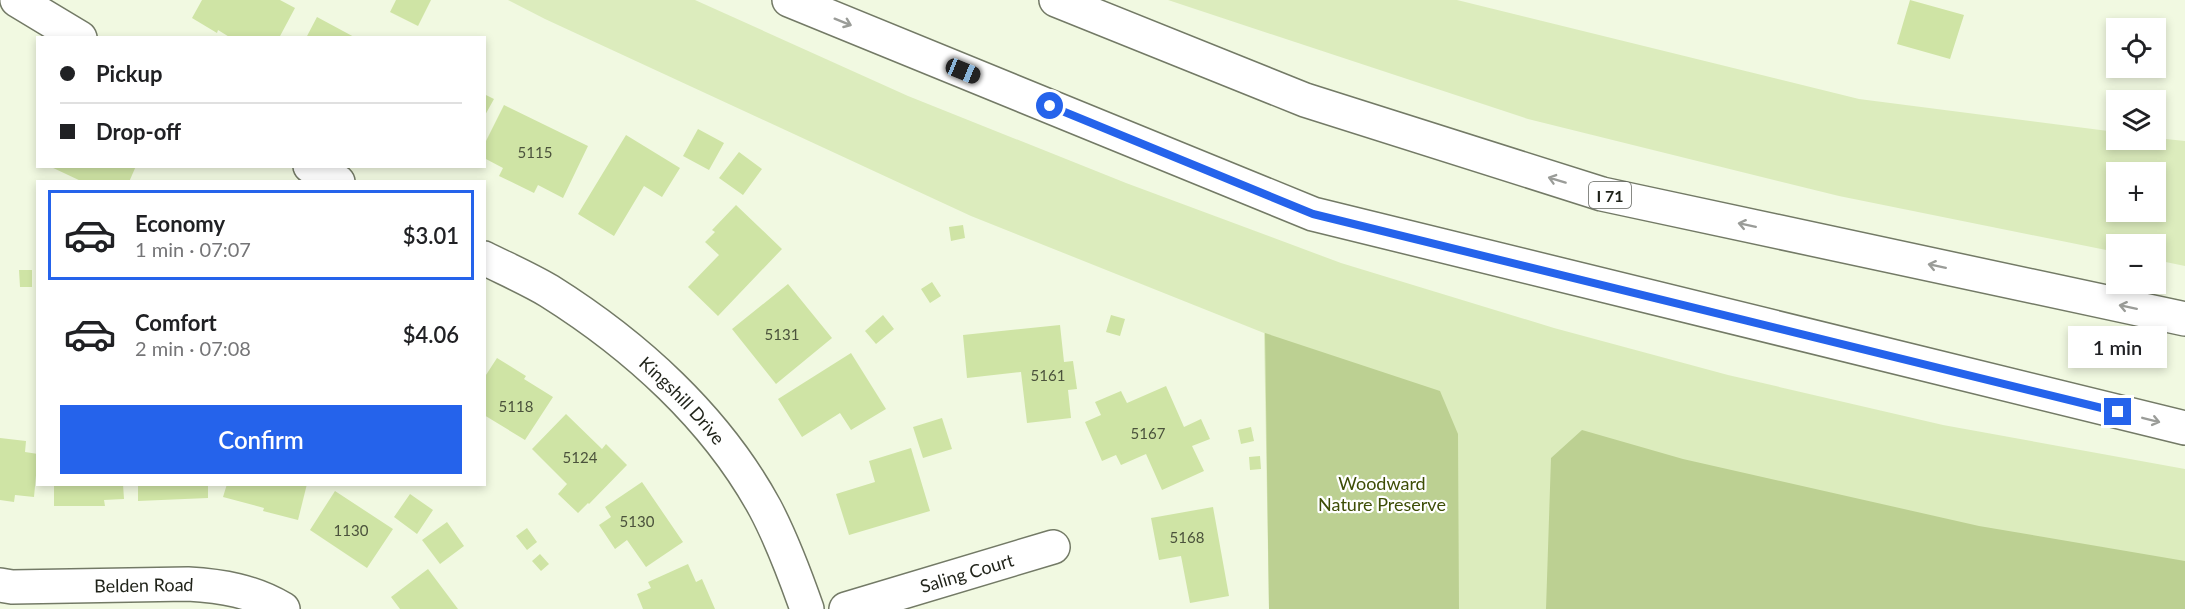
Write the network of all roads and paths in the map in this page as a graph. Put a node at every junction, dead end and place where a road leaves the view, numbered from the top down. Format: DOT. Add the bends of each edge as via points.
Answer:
graph roads {
  1 [pos="17,0"];
  2 [pos="789,0"];
  3 [pos="1056,0"];
  4 [pos="77,36"];
  5 [pos="314,168"];
  6 [pos="334,180"];
  7 [pos="486,259"];
  8 [pos="2185,319"];
  9 [pos="2185,429"];
  10 [pos="1053,547"];
  11 [pos="0,585"];
  12 [pos="283,609"];
  13 [pos="807,609"];
  14 [pos="846,609"];
  1 -- 4 [label="main road"];
  2 -- 9 [label="main road, one-way" via="1313,214"];
  8 -- 3 [label="main road, I 71, one-way" via="1602,194 1305,100"];
  5 -- 6 [label="main road"];
  7 -- 13 [label="main road, Kingshill Drive" via="548,291 599,326 693,407 765,508"];
  10 -- 14 [label="main road, Saling Court"];
  11 -- 12 [label="main road, Belden Road" via="216,586 244,592"];
}
